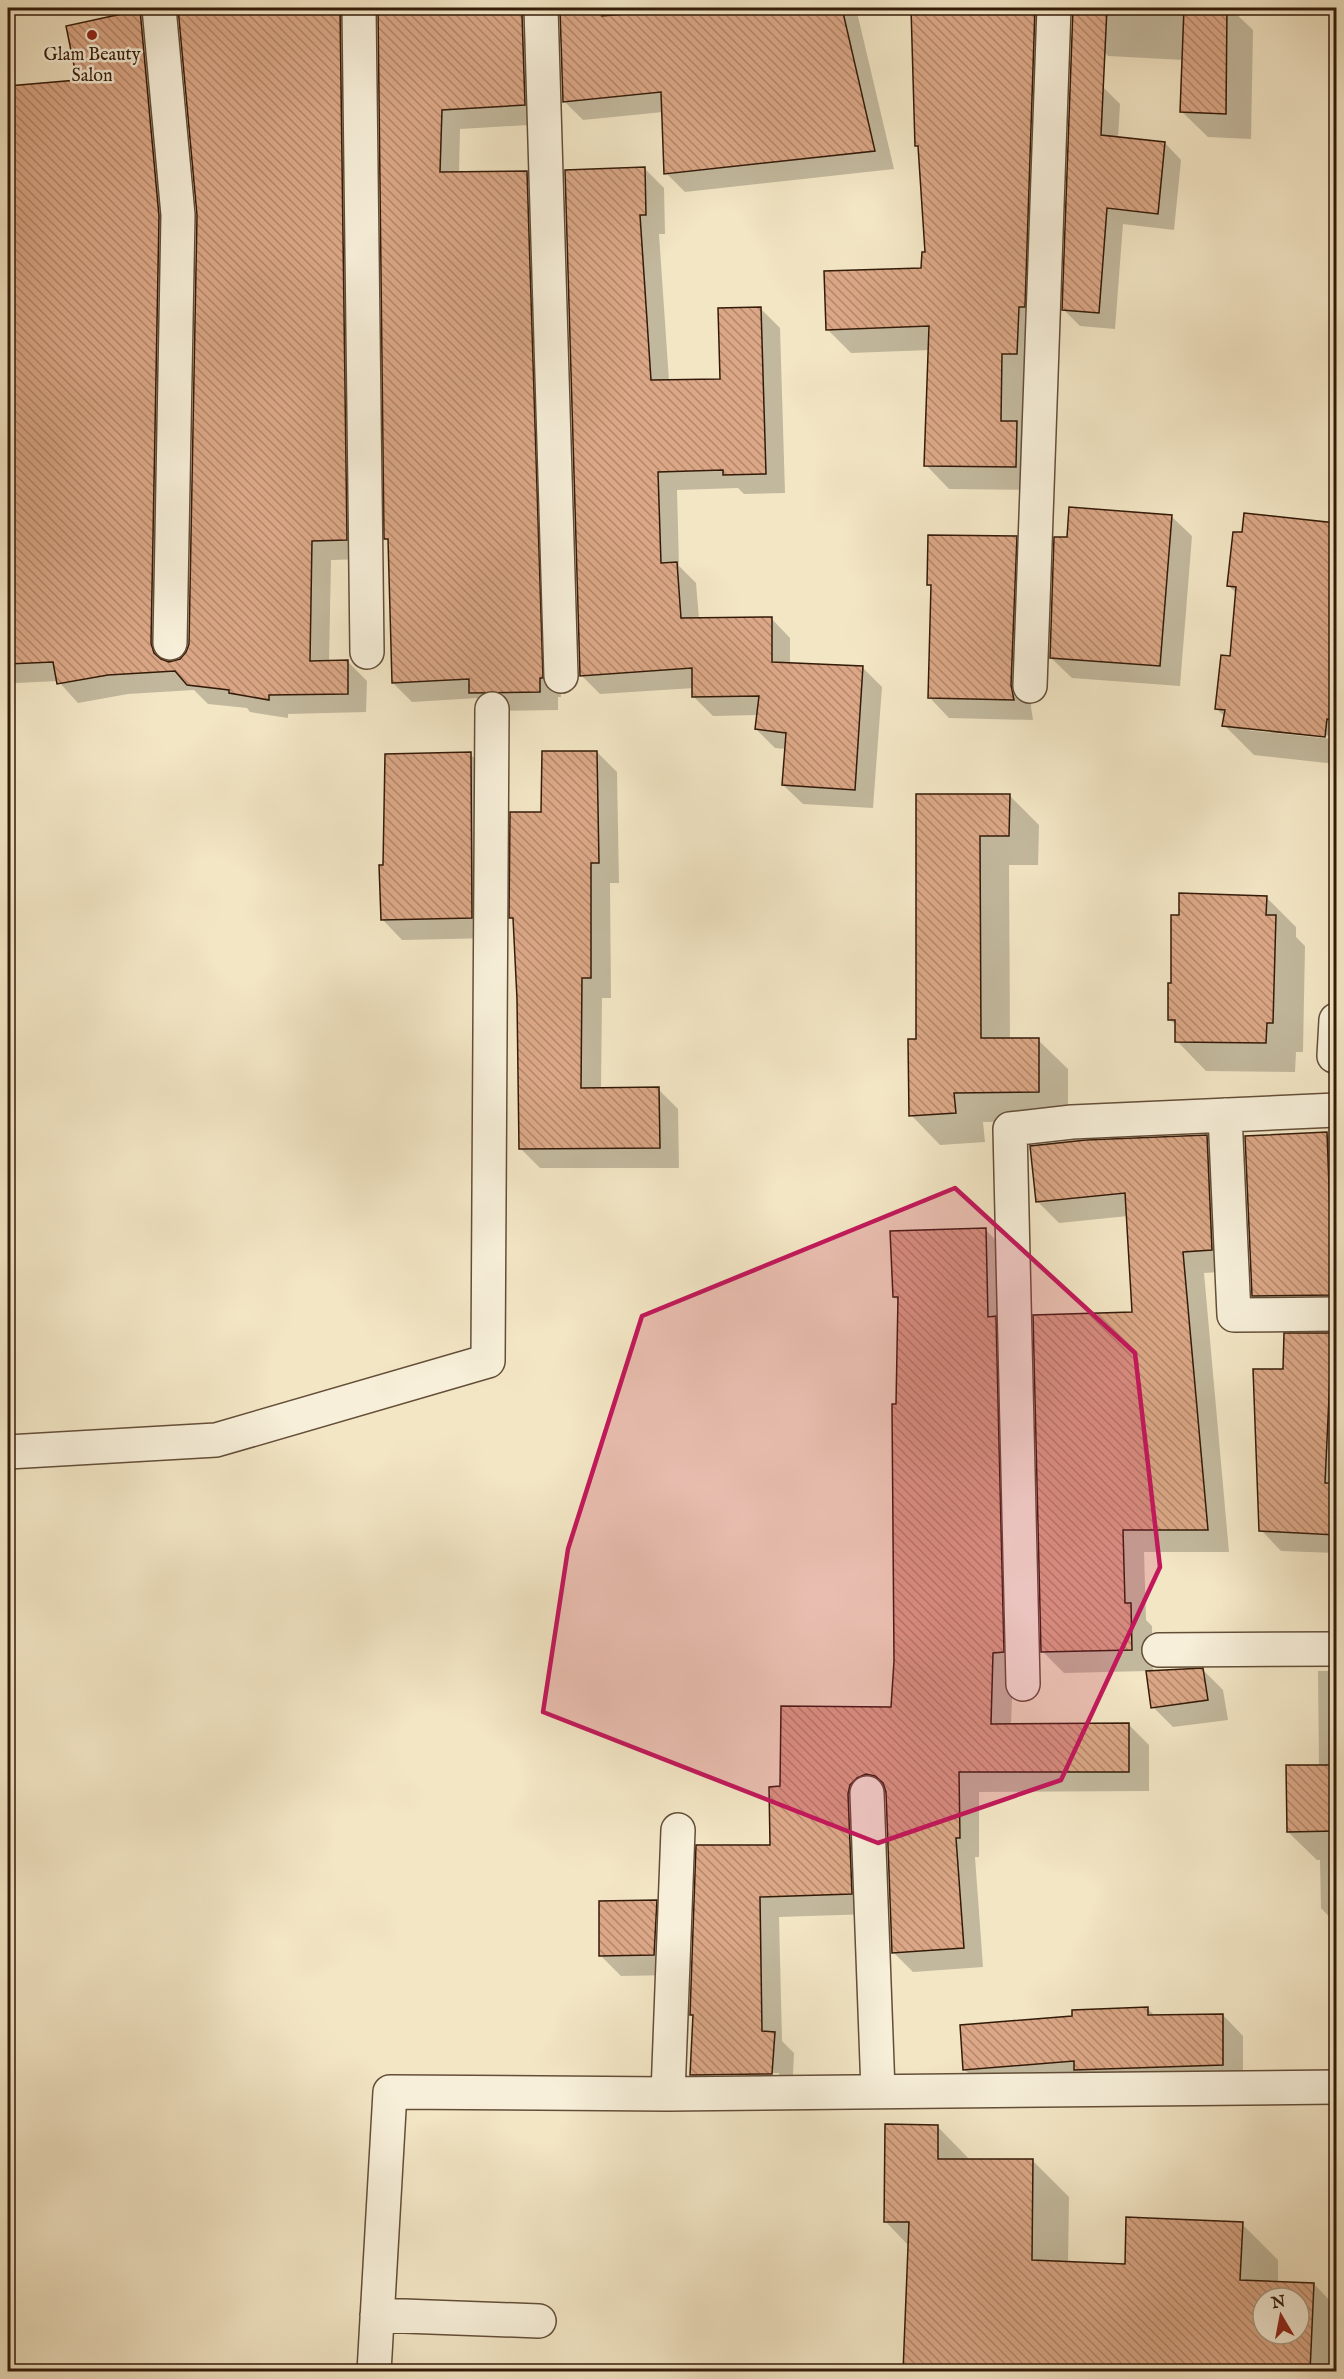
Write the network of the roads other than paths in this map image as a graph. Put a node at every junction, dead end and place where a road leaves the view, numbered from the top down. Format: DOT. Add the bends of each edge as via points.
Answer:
graph roads {
  1 [pos="159,8"];
  2 [pos="359,8"];
  3 [pos="541,8"];
  4 [pos="1054,8"];
  5 [pos="170,643"];
  6 [pos="367,652"];
  7 [pos="561,676"];
  8 [pos="1030,686"];
  9 [pos="492,709"];
  10 [pos="1336,1020"];
  11 [pos="1334,1056"];
  12 [pos="1336,1110"];
  13 [pos="1225,1115"];
  14 [pos="1336,1314"];
  15 [pos="8,1452"];
  16 [pos="1336,1649"];
  17 [pos="1159,1650"];
  18 [pos="1023,1684"];
  19 [pos="867,1793"];
  20 [pos="678,1830"];
  21 [pos="1336,2087"];
  22 [pos="878,2091"];
  23 [pos="668,2094"];
  24 [pos="377,2315"];
  25 [pos="539,2322"];
  26 [pos="374,2372"];
  1 -- 5 [label="street" via="178,214"];
  2 -- 6 [label="street"];
  3 -- 7 [label="street"];
  4 -- 8 [label="street"];
  9 -- 15 [label="street" via="488,1361 216,1440"];
  10 -- 11 [label="street"];
  12 -- 13 [label="street"];
  13 -- 14 [label="street" via="1234,1315"];
  13 -- 18 [label="street" via="1010,1128"];
  16 -- 17 [label="street"];
  19 -- 22 [label="street"];
  20 -- 23 [label="street"];
  21 -- 22 [label="street"];
  22 -- 23 [label="street"];
  23 -- 24 [label="street" via="390,2092"];
  24 -- 25 [label="street"];
  24 -- 26 [label="street"];
}
